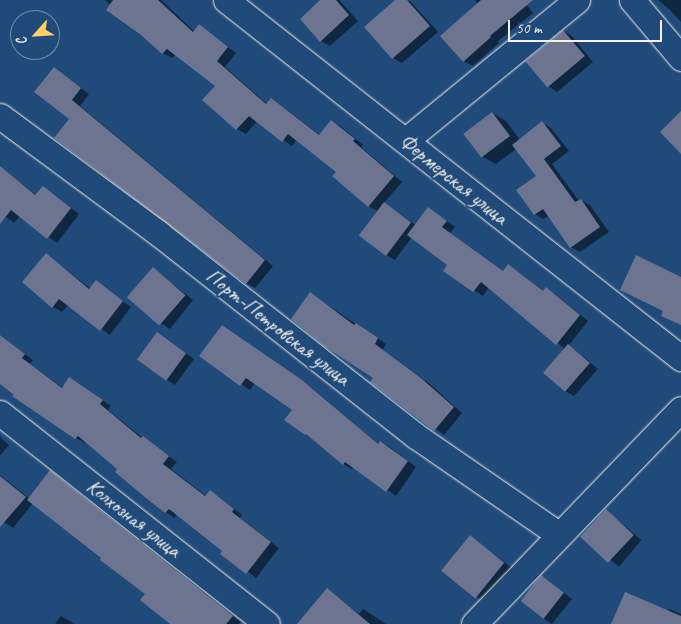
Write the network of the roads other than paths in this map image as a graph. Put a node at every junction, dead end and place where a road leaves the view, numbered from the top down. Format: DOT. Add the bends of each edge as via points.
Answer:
graph roads {
  1 [pos="226,0"];
  2 [pos="577,0"];
  3 [pos="632,0"];
  4 [pos="681,58"];
  5 [pos="0,116"];
  6 [pos="406,140"];
  7 [pos="681,358"];
  8 [pos="681,409"];
  9 [pos="0,412"];
  10 [pos="558,534"];
  11 [pos="268,624"];
  12 [pos="474,624"];
  1 -- 6 [label="street, Фермерская улица"];
  2 -- 6 [label="street"];
  3 -- 4 [label="street"];
  5 -- 10 [label="street, Порт-Петровская улица" via="158,233 416,436"];
  6 -- 7 [label="street, Фермерская улица"];
  8 -- 10 [label="street"];
  9 -- 11 [label="street, Колхозная улица"];
  10 -- 12 [label="street"];
}
